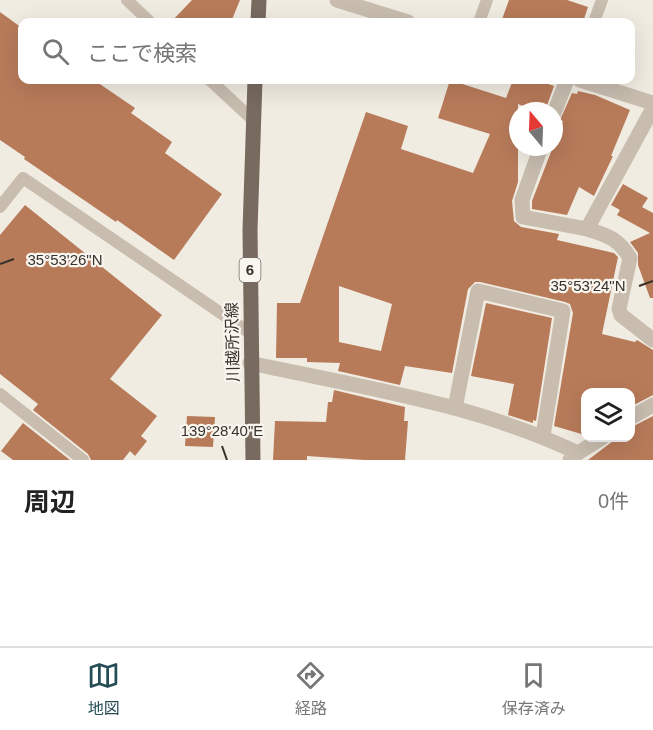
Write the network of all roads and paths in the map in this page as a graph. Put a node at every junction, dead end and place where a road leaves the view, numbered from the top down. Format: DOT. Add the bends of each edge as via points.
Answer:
graph roads {
  1 [pos="127,0"];
  2 [pos="259,0"];
  3 [pos="337,0"];
  4 [pos="487,0"];
  5 [pos="602,0"];
  6 [pos="146,18"];
  7 [pos="258,18"];
  8 [pos="395,18"];
  9 [pos="480,18"];
  10 [pos="595,18"];
  11 [pos="214,84"];
  12 [pos="255,84"];
  13 [pos="565,84"];
  14 [pos="593,84"];
  15 [pos="558,102"];
  16 [pos="653,103"];
  17 [pos="653,108"];
  18 [pos="254,121"];
  19 [pos="539,156"];
  20 [pos="0,207"];
  21 [pos="587,229"];
  22 [pos="250,333"];
  23 [pos="653,340"];
  24 [pos="250,363"];
  25 [pos="0,394"];
  26 [pos="653,405"];
  27 [pos="455,408"];
  28 [pos="635,415"];
  29 [pos="543,436"];
  30 [pos="596,442"];
  31 [pos="574,456"];
  32 [pos="83,460"];
  33 [pos="253,460"];
  1 -- 6 [label="lane"];
  2 -- 7 [label="main road"];
  3 -- 8 [label="street"];
  4 -- 9 [label="lane"];
  5 -- 10 [label="lane"];
  11 -- 18 [label="lane"];
  12 -- 18 [label="main road, 川越所沢線 / 6"];
  13 -- 15 [label="street"];
  14 -- 16 [label="street"];
  17 -- 21 [label="street"];
  18 -- 22 [label="main road, 川越所沢線 / 6"];
  19 -- 21 [label="street" via="522,200 523,217"];
  20 -- 22 [label="lane" via="23,178"];
  21 -- 23 [label="street" via="614,238 630,258 619,309 621,315"];
  22 -- 24 [label="main road, 川越所沢線 / 6"];
  24 -- 27 [label="street"];
  24 -- 33 [label="main road, 川越所沢線 / 6"];
  25 -- 32 [label="lane"];
  26 -- 28 [label="street"];
  27 -- 29 [label="street"];
  27 -- 29 [label="street" via="478,291 563,311"];
  29 -- 31 [label="street"];
  30 -- 31 [label="street"];
}
